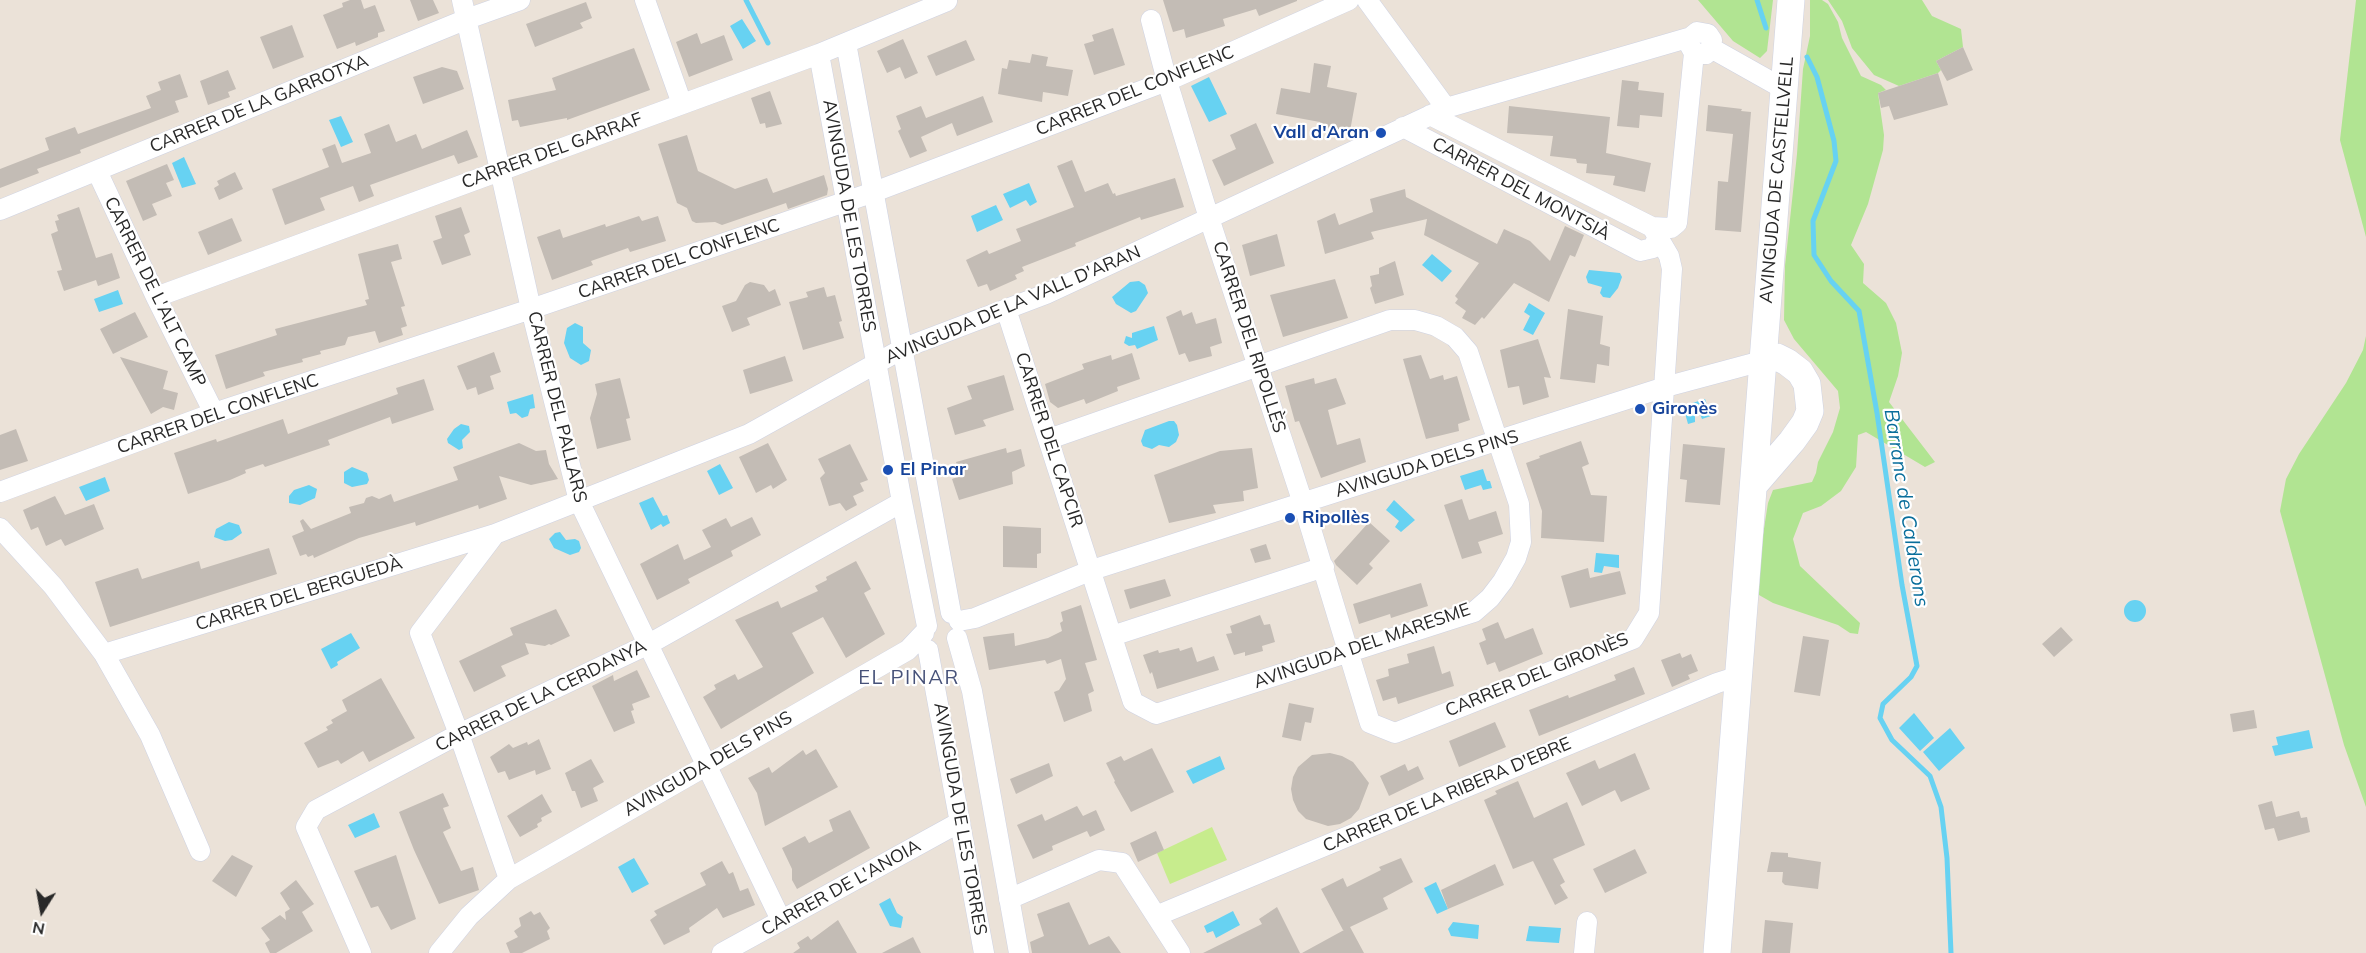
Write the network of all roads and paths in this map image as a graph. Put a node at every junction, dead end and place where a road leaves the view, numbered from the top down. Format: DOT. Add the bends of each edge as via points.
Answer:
graph roads {
  1 [pos="462,0"];
  2 [pos="520,0"];
  3 [pos="645,0"];
  4 [pos="1349,0"];
  5 [pos="1367,0"];
  6 [pos="1791,0"];
  7 [pos="946,1"];
  8 [pos="467,19"];
  9 [pos="1151,20"];
  10 [pos="846,43"];
  11 [pos="1699,46"];
  12 [pos="819,54"];
  13 [pos="1167,81"];
  14 [pos="1784,89"];
  15 [pos="682,104"];
  16 [pos="1438,111"];
  17 [pos="1403,127"];
  18 [pos="499,170"];
  19 [pos="97,171"];
  20 [pos="874,192"];
  21 [pos="846,201"];
  22 [pos="0,210"];
  23 [pos="1209,218"];
  24 [pos="1655,231"];
  25 [pos="156,297"];
  26 [pos="531,309"];
  27 [pos="1006,309"];
  28 [pos="904,348"];
  29 [pos="1762,361"];
  30 [pos="876,364"];
  31 [pos="1259,366"];
  32 [pos="1665,387"];
  33 [pos="214,412"];
  34 [pos="1049,439"];
  35 [pos="1498,442"];
  36 [pos="1754,485"];
  37 [pos="0,492"];
  38 [pos="579,501"];
  39 [pos="902,502"];
  40 [pos="1303,503"];
  41 [pos="0,528"];
  42 [pos="495,534"];
  43 [pos="1324,567"];
  44 [pos="1092,570"];
  45 [pos="956,624"];
  46 [pos="1112,636"];
  47 [pos="923,641"];
  48 [pos="649,644"];
  49 [pos="1350,652"];
  50 [pos="104,654"];
  51 [pos="1739,676"];
  52 [pos="459,734"];
  53 [pos="706,764"];
  54 [pos="960,822"];
  55 [pos="200,851"];
  56 [pos="509,879"];
  57 [pos="1009,899"];
  58 [pos="1156,915"];
  59 [pos="781,920"];
  60 [pos="1587,922"];
  61 [pos="437,952"];
  62 [pos="361,953"];
  63 [pos="722,953"];
  64 [pos="984,953"];
  65 [pos="1019,953"];
  66 [pos="1180,953"];
  67 [pos="1584,953"];
  68 [pos="1718,953"];
  1 -- 8 [label="street, CARRER DEL PALLARS"];
  2 -- 8 [label="street, CARRER DE LA GARROTXA"];
  3 -- 15 [label="street"];
  4 -- 13 [label="street, CARRER DEL CONFLENC"];
  5 -- 16 [label="street, CARRER DEL MONTSIÀ"];
  6 -- 14 [label="street, AVINGUDA DE CASTELLVELL"];
  7 -- 10 [label="street, CARRER DEL GARRAF"];
  8 -- 18 [label="street, CARRER DEL PALLARS"];
  8 -- 19 [label="street, CARRER DE LA GARROTXA"];
  9 -- 13 [label="street, CARRER DEL RIPOLLÈS"];
  10 -- 12 [label="street, CARRER DEL GARRAF"];
  10 -- 20 [label="street, AVINGUDA DE LES TORRES"];
  11 -- 14 [label="street"];
  11 -- 16 [label="street, AVINGUDA DE LA VALL D'ARAN"];
  11 -- 24 [label="street" via="1677,223"];
  12 -- 15 [label="street, CARRER DEL GARRAF"];
  12 -- 21 [label="street, AVINGUDA DE LES TORRES"];
  13 -- 20 [label="street, CARRER DEL CONFLENC"];
  13 -- 23 [label="street, CARRER DEL RIPOLLÈS"];
  14 -- 29 [label="street, AVINGUDA DE CASTELLVELL"];
  15 -- 18 [label="street, CARRER DEL GARRAF"];
  16 -- 17 [label="street, AVINGUDA DE LA VALL D'ARAN"];
  16 -- 24 [label="street, CARRER DEL MONTSIÀ"];
  17 -- 23 [label="street, AVINGUDA DE LA VALL D'ARAN"];
  17 -- 24 [label="street, CARRER DEL MONTSIÀ" via="1640,251 1653,248"];
  18 -- 25 [label="street, CARRER DEL GARRAF"];
  18 -- 26 [label="street, CARRER DEL PALLARS"];
  19 -- 22 [label="street, CARRER DE LA GARROTXA"];
  19 -- 25 [label="street, CARRER DE L'ALT CAMP"];
  20 -- 21 [label="street, CARRER DEL CONFLENC"];
  20 -- 28 [label="street, AVINGUDA DE LES TORRES"];
  21 -- 26 [label="street, CARRER DEL CONFLENC"];
  21 -- 30 [label="street, AVINGUDA DE LES TORRES"];
  23 -- 27 [label="street, AVINGUDA DE LA VALL D'ARAN"];
  23 -- 31 [label="street, CARRER DEL RIPOLLÈS"];
  24 -- 32 [label="street, CARRER DEL GIRONÈS" via="1672,269"];
  25 -- 33 [label="street, CARRER DE L'ALT CAMP"];
  26 -- 33 [label="street, CARRER DEL CONFLENC"];
  26 -- 38 [label="street, CARRER DEL PALLARS"];
  27 -- 28 [label="street, AVINGUDA DE LA VALL D'ARAN"];
  27 -- 34 [label="street, CARRER DEL CAPCIR"];
  28 -- 30 [label="street, AVINGUDA DE LA VALL D'ARAN"];
  28 -- 45 [label="street, AVINGUDA DE LES TORRES"];
  29 -- 32 [label="street, AVINGUDA DELS PINS"];
  29 -- 36 [label="street, AVINGUDA DE CASTELLVELL"];
  29 -- 36 [label="street" via="1777,357 1800,372 1807,384 1810,411 1792,441"];
  30 -- 38 [label="street, AVINGUDA DE LA VALL D'ARAN" via="749,434"];
  30 -- 39 [label="street, AVINGUDA DE LES TORRES"];
  31 -- 34 [label="street, AVINGUDA DEL MARESME"];
  31 -- 35 [label="street, AVINGUDA DEL MARESME" via="1390,320 1415,320 1436,326 1455,337 1468,352"];
  31 -- 40 [label="street, CARRER DEL RIPOLLÈS"];
  32 -- 35 [label="street, AVINGUDA DELS PINS"];
  32 -- 49 [label="street, CARRER DEL GIRONÈS" via="1649,613 1633,639 1395,733 1370,723"];
  33 -- 37 [label="street, CARRER DEL CONFLENC"];
  34 -- 44 [label="street, CARRER DEL CAPCIR"];
  35 -- 40 [label="street, AVINGUDA DELS PINS"];
  35 -- 49 [label="street, AVINGUDA DEL MARESME" via="1519,504 1521,522 1521,542 1503,581 1474,612"];
  36 -- 51 [label="street, AVINGUDA DE CASTELLVELL"];
  38 -- 42 [label="street, AVINGUDA DE LA VALL D'ARAN"];
  38 -- 48 [label="street, CARRER DEL PALLARS"];
  39 -- 47 [label="street, AVINGUDA DE LES TORRES"];
  39 -- 48 [label="street, CARRER DE LA CERDANYA"];
  40 -- 43 [label="street, CARRER DEL RIPOLLÈS"];
  40 -- 44 [label="street, AVINGUDA DELS PINS"];
  41 -- 50 [label="street" via="53,586"];
  42 -- 50 [label="street, CARRER DEL BERGUEDÀ"];
  42 -- 52 [label="street" via="420,633"];
  43 -- 46 [label="street"];
  43 -- 49 [label="street, CARRER DEL RIPOLLÈS"];
  44 -- 45 [label="street, AVINGUDA DELS PINS"];
  44 -- 46 [label="street, AVINGUDA DEL MARESME"];
  45 -- 47 [label="street" via="937,614"];
  45 -- 47 [label="street" via="947,650 934,653"];
  45 -- 57 [label="street, AVINGUDA DE LES TORRES"];
  46 -- 49 [label="street, AVINGUDA DEL MARESME" via="1133,702 1156,714"];
  47 -- 53 [label="street, AVINGUDA DELS PINS"];
  47 -- 54 [label="street, AVINGUDA DE LES TORRES"];
  48 -- 52 [label="street, CARRER DE LA CERDANYA"];
  48 -- 53 [label="street, CARRER DEL PALLARS"];
  50 -- 55 [label="street" via="150,735"];
  51 -- 58 [label="street, CARRER DE LA RIBERA D'EBRE"];
  51 -- 68 [label="street, AVINGUDA DE CASTELLVELL"];
  52 -- 56 [label="street"];
  52 -- 62 [label="street, CARRER DE LA CERDANYA" via="316,810 306,827"];
  53 -- 56 [label="street, AVINGUDA DELS PINS"];
  53 -- 59 [label="street, CARRER DEL PALLARS"];
  54 -- 59 [label="street, CARRER DE L'ANOIA"];
  54 -- 64 [label="street, AVINGUDA DE LES TORRES"];
  56 -- 61 [label="street"];
  57 -- 58 [label="street" via="1099,860 1122,863"];
  57 -- 65 [label="street, AVINGUDA DE LES TORRES"];
  58 -- 66 [label="street"];
  59 -- 63 [label="street, CARRER DE L'ANOIA"];
  60 -- 67 [label="street"];
}
